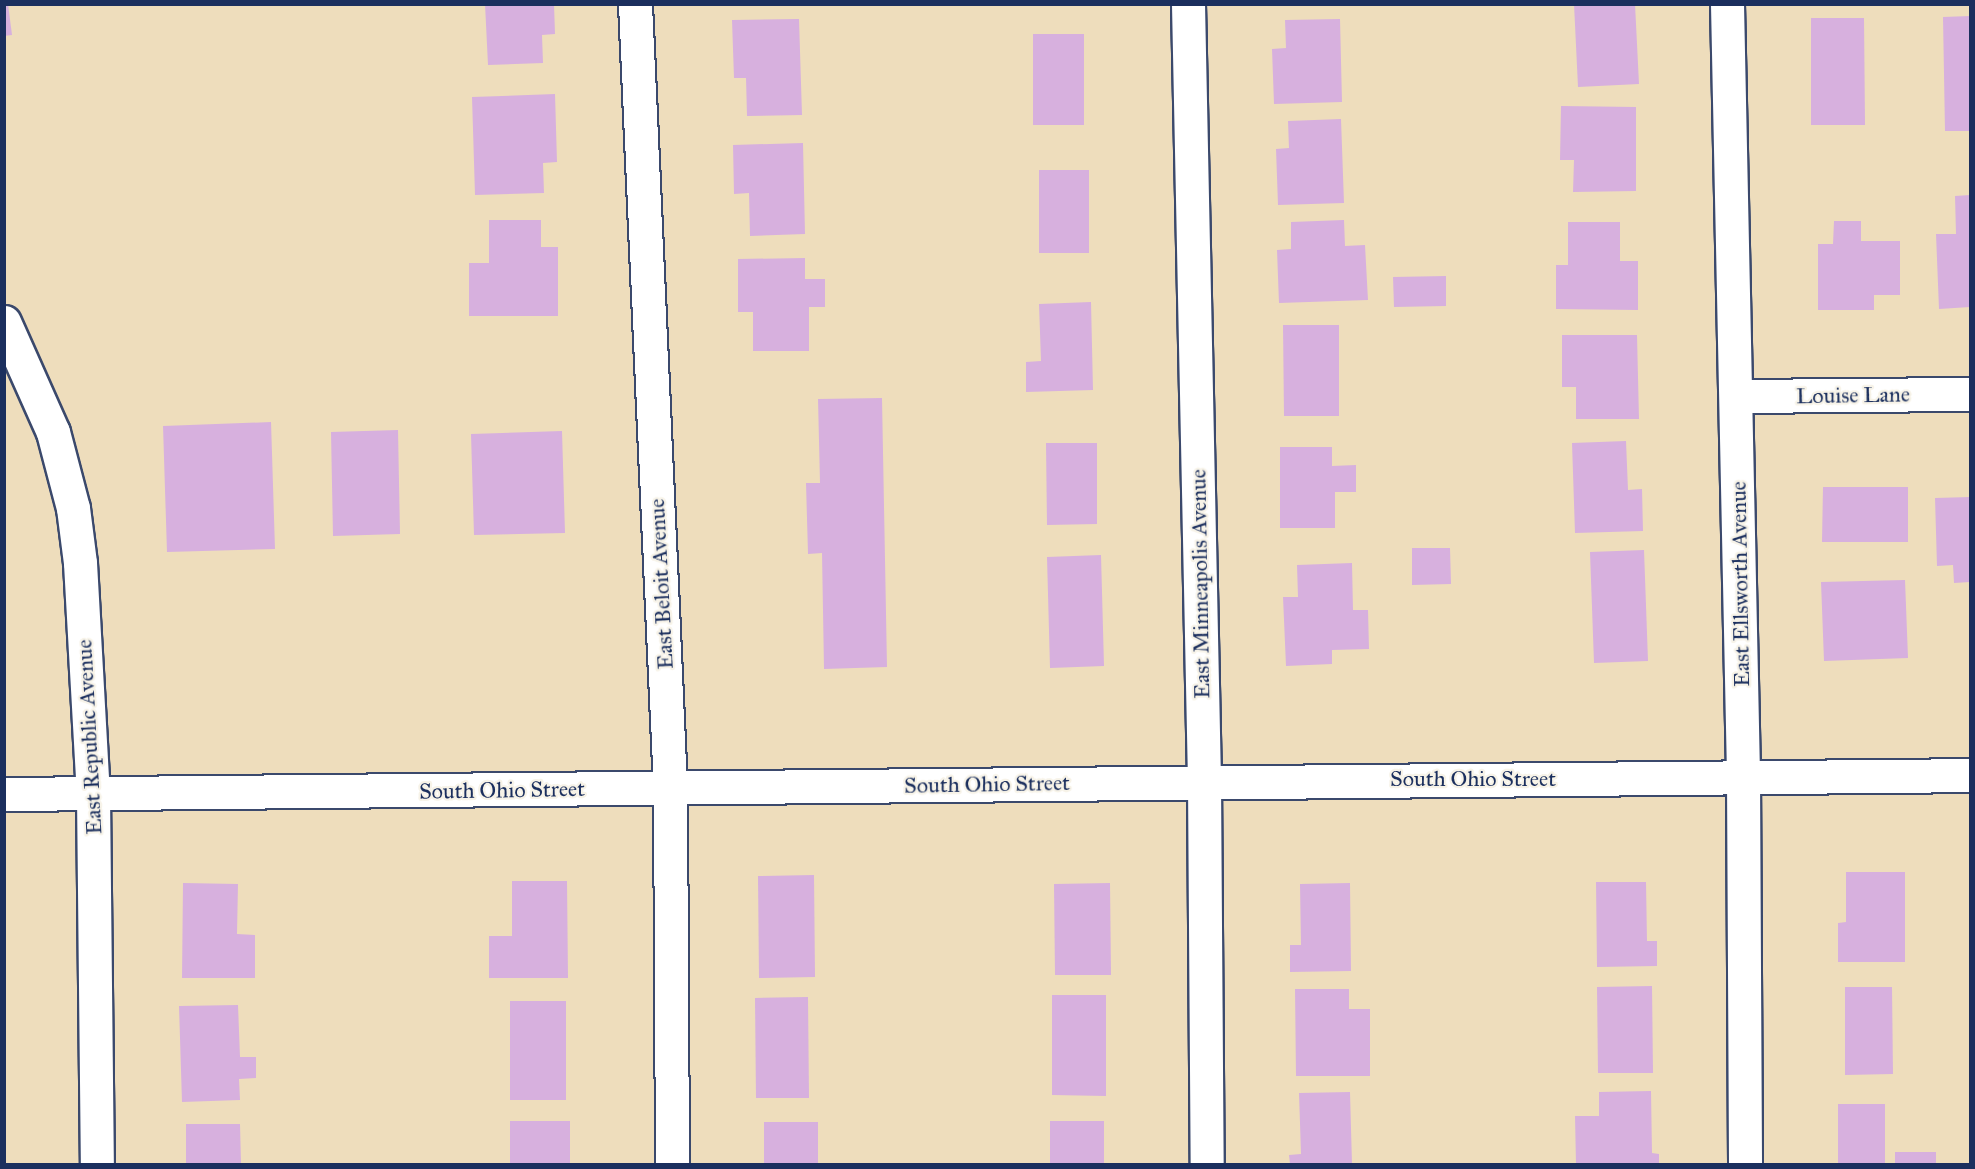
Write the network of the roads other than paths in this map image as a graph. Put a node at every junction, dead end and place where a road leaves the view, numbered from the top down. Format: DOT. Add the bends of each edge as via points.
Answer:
graph roads {
  1 [pos="634,4"];
  2 [pos="1188,4"];
  3 [pos="1727,4"];
  4 [pos="4,322"];
  5 [pos="1971,394"];
  6 [pos="1736,396"];
  7 [pos="1971,775"];
  8 [pos="1743,777"];
  9 [pos="1204,781"];
  10 [pos="670,788"];
  11 [pos="4,794"];
  12 [pos="93,794"];
  13 [pos="97,1164"];
  14 [pos="672,1164"];
  15 [pos="1207,1164"];
  16 [pos="1745,1164"];
  1 -- 10 [label="street, East Beloit Avenue"];
  2 -- 9 [label="street, East Minneapolis Avenue"];
  3 -- 6 [label="street, East Ellsworth Avenue"];
  4 -- 12 [label="street, East Republic Avenue" via="53,432 73,508 80,563"];
  5 -- 6 [label="street, Louise Lane"];
  6 -- 8 [label="street, East Ellsworth Avenue"];
  7 -- 8 [label="street, South Ohio Street"];
  8 -- 9 [label="street, South Ohio Street"];
  8 -- 16 [label="street, East Ellsworth Avenue"];
  9 -- 10 [label="street, South Ohio Street"];
  9 -- 15 [label="street, East Minneapolis Avenue"];
  10 -- 12 [label="street, South Ohio Street"];
  10 -- 14 [label="street, East Beloit Avenue"];
  11 -- 12 [label="street, South Ohio Street"];
  12 -- 13 [label="street, East Republic Avenue"];
}
